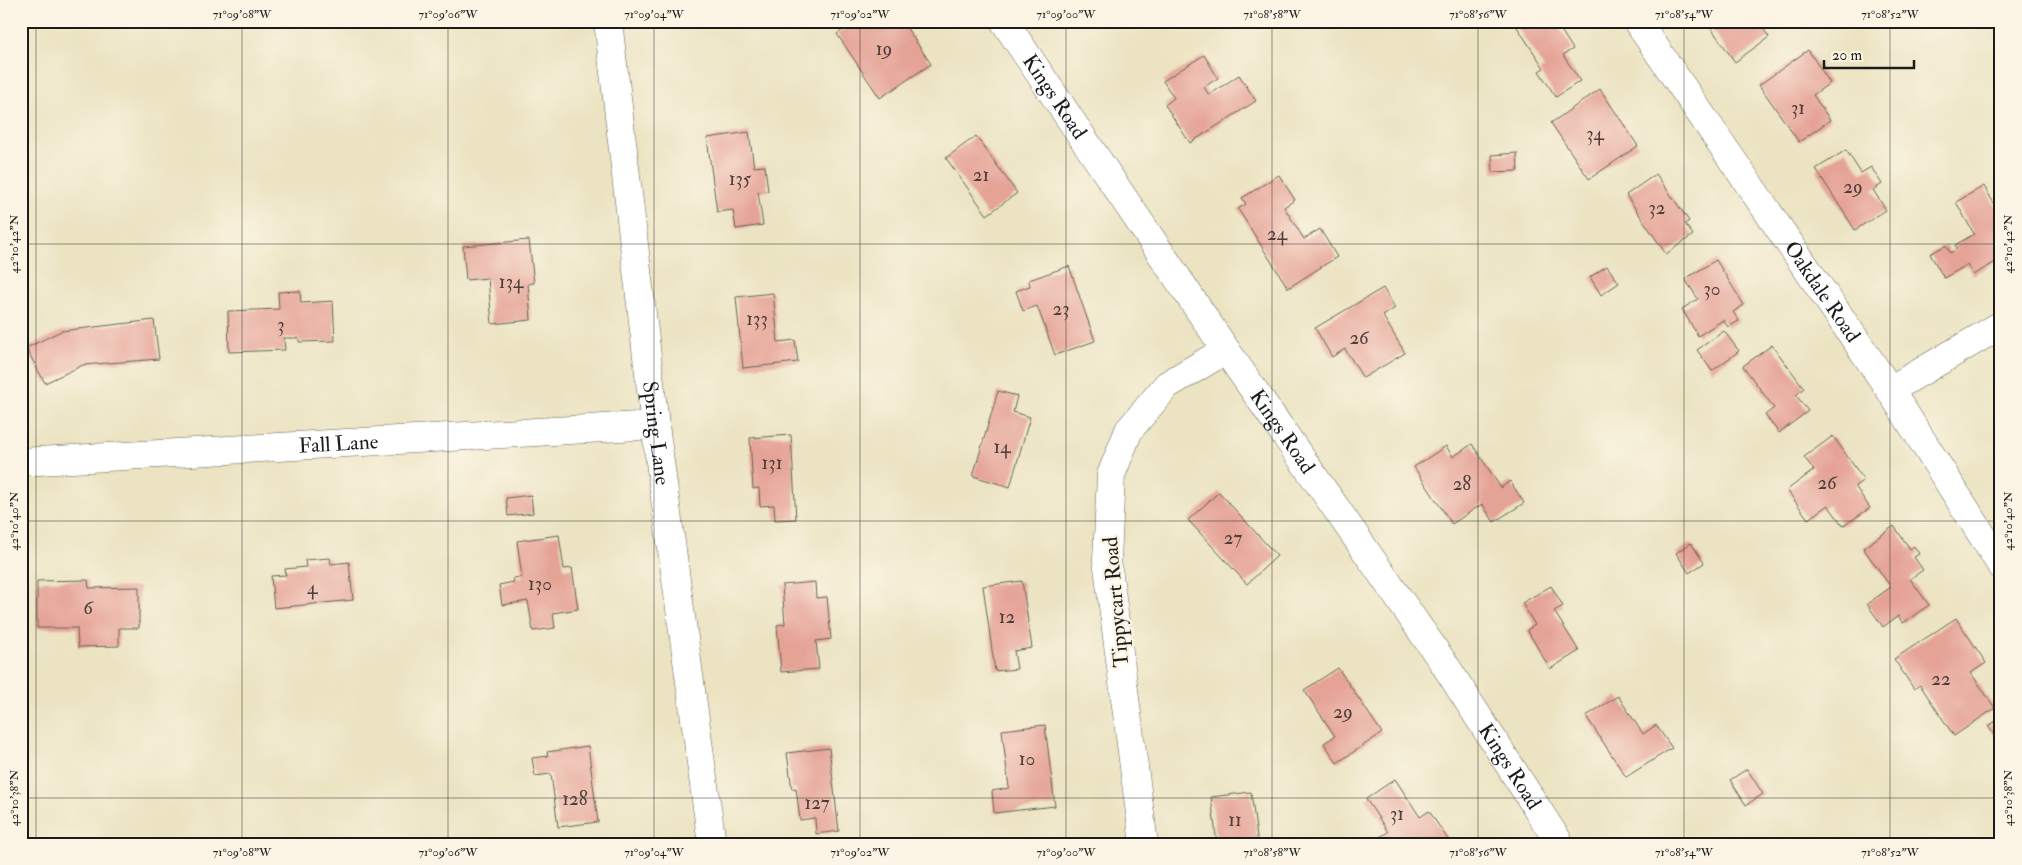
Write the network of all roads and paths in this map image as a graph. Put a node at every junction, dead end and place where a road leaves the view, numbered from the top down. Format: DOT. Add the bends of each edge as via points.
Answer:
graph roads {
  1 [pos="608,21"];
  2 [pos="1004,21"];
  3 [pos="1637,21"];
  4 [pos="2001,325"];
  5 [pos="1226,350"];
  6 [pos="1890,390"];
  7 [pos="655,425"];
  8 [pos="21,462"];
  9 [pos="2001,565"];
  10 [pos="712,844"];
  11 [pos="1144,844"];
  12 [pos="1560,844"];
  1 -- 7 [label="street, Spring Lane"];
  2 -- 5 [label="street, Kings Road"];
  3 -- 6 [label="street, Oakdale Road"];
  4 -- 6 [label="street"];
  5 -- 11 [label="street, Tippycart Road" via="1166,385 1130,430 1111,475 1107,560"];
  5 -- 12 [label="street, Kings Road" via="1445,664"];
  6 -- 9 [label="street, Oakdale Road"];
  7 -- 8 [label="street, Fall Lane"];
  7 -- 10 [label="street, Spring Lane"];
}
